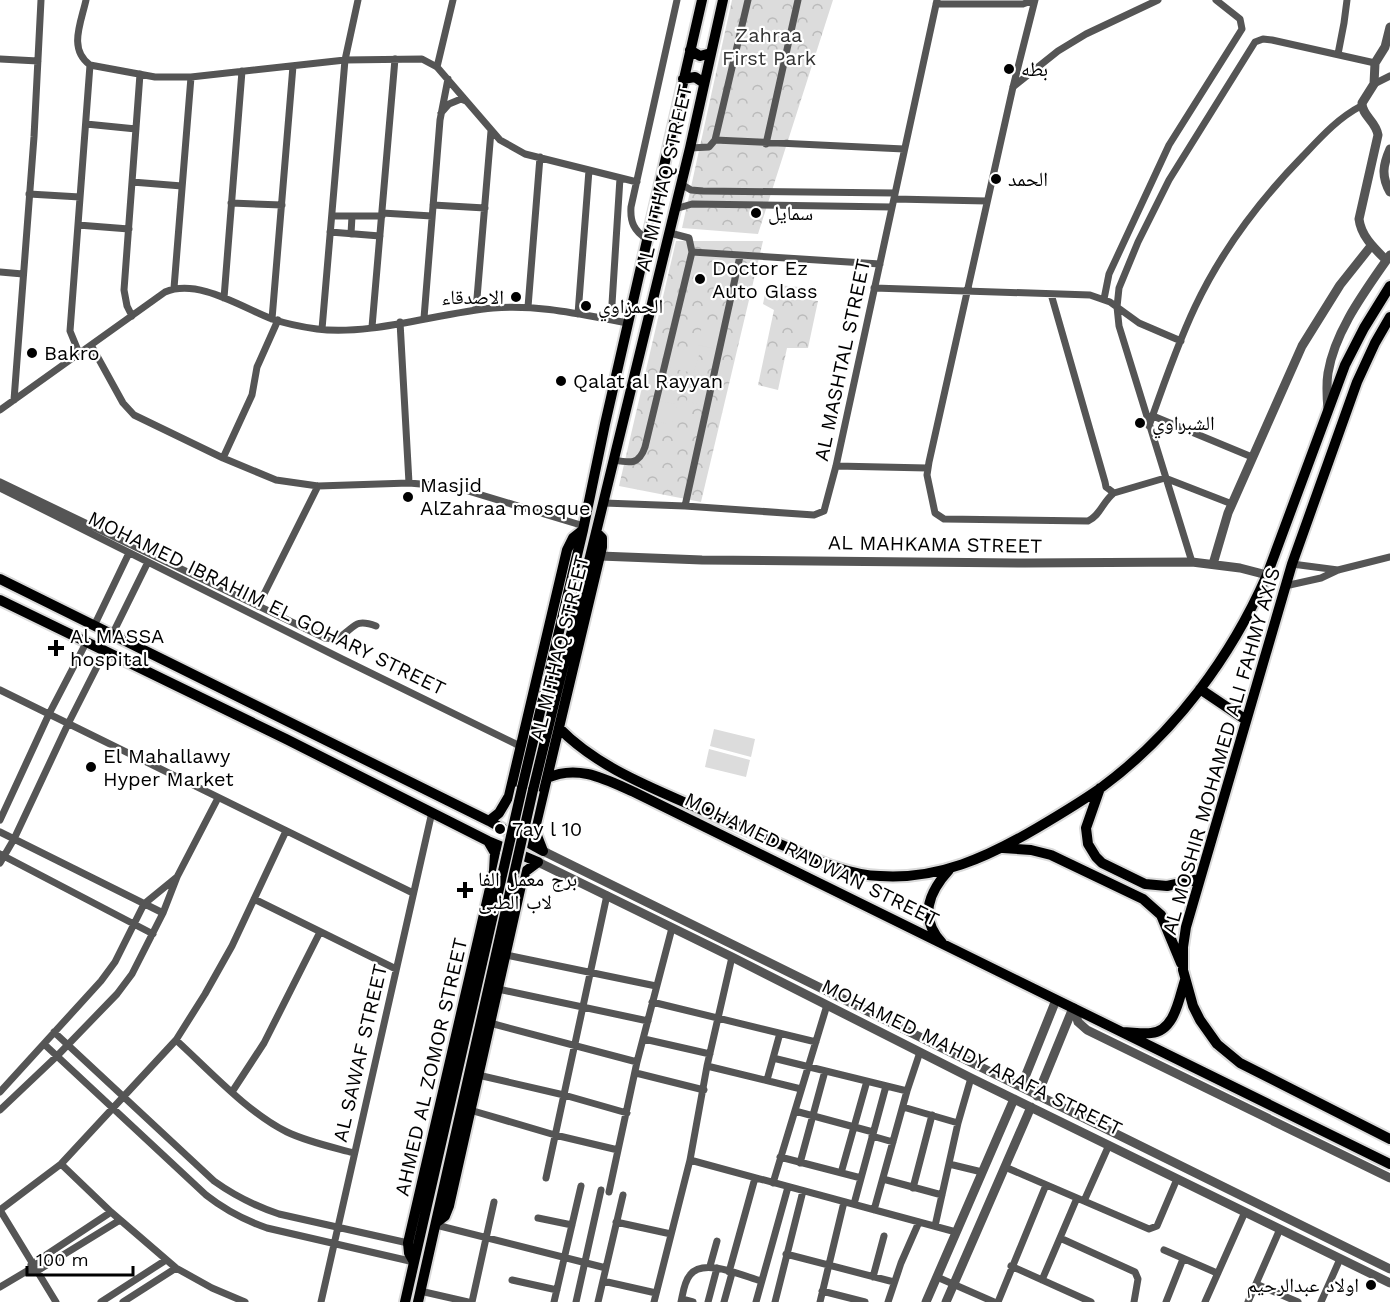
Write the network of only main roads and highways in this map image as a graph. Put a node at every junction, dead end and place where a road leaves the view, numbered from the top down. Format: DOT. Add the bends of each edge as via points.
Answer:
graph roads {
  1 [pos="702,0"];
  2 [pos="723,0"];
  3 [pos="690,50"];
  4 [pos="711,53"];
  5 [pos="683,79"];
  6 [pos="704,83"];
  7 [pos="1390,286"];
  8 [pos="1390,317"];
  9 [pos="583,528"];
  10 [pos="596,532"];
  11 [pos="0,579"];
  12 [pos="16,587"];
  13 [pos="34,597"];
  14 [pos="5,603"];
  15 [pos="27,614"];
  16 [pos="1200,689"];
  17 [pos="1246,720"];
  18 [pos="559,728"];
  19 [pos="586,753"];
  20 [pos="579,772"];
  21 [pos="547,778"];
  22 [pos="405,779"];
  23 [pos="1100,788"];
  24 [pos="425,789"];
  25 [pos="398,795"];
  26 [pos="507,802"];
  27 [pos="418,805"];
  28 [pos="539,808"];
  29 [pos="489,821"];
  30 [pos="488,841"];
  31 [pos="1002,848"];
  32 [pos="949,869"];
  33 [pos="494,871"];
  34 [pos="1199,879"];
  35 [pos="522,881"];
  36 [pos="945,945"];
  37 [pos="1184,975"];
  38 [pos="1119,1032"];
  39 [pos="1390,1139"];
  40 [pos="1390,1164"];
  41 [pos="437,1224"];
  42 [pos="414,1262"];
  43 [pos="419,1297"];
  44 [pos="405,1302"];
  1 -- 3 [label="main road, AL MITHAQ STREET"];
  2 -- 4 [label="main road, AL MITHAQ STREET"];
  3 -- 4 [label="main road" via="700,56"];
  3 -- 5 [label="main road, AL MITHAQ STREET"];
  4 -- 6 [label="main road, AL MITHAQ STREET"];
  5 -- 6 [label="main road" via="694,77"];
  5 -- 9 [label="main road, AL MITHAQ STREET"];
  6 -- 10 [label="main road, AL MITHAQ STREET"];
  7 -- 16 [label="main road, AL MOSHIR MOHAMED ALI FAHMY AXIS" via="1354,346 1252,607 1231,646"];
  8 -- 17 [label="main road, AL MOSHIR MOHAMED ALI FAHMY AXIS" via="1357,382 1292,564"];
  9 -- 26 [label="main road, AL MITHAQ STREET" via="567,550"];
  9 -- 42 [label="main road, bridge"];
  10 -- 18 [label="main road, AL MITHAQ STREET" via="603,543"];
  10 -- 41 [label="main road, bridge" via="530,802"];
  11 -- 12 [label="main road"];
  12 -- 13 [label="main road"];
  12 -- 14 [label="main road" via="16,597"];
  13 -- 15 [label="main road" via="27,605"];
  13 -- 22 [label="main road"];
  14 -- 15 [label="main road"];
  15 -- 25 [label="main road"];
  16 -- 17 [label="main road"];
  16 -- 23 [label="main road, AL MOSHIR MOHAMED ALI FAHMY AXIS" via="1143,752"];
  17 -- 34 [label="main road, AL MOSHIR MOHAMED ALI FAHMY AXIS"];
  18 -- 19 [label="main road, MOHAMED RADWAN STREET"];
  18 -- 21 [label="main road, AL MITHAQ STREET"];
  19 -- 20 [label="main road" via="579,761"];
  19 -- 32 [label="main road, MOHAMED RADWAN STREET" via="739,827 855,874 908,876"];
  20 -- 21 [label="main road, MOHAMED RADWAN STREET"];
  20 -- 36 [label="main road, MOHAMED RADWAN STREET" via="634,792"];
  21 -- 28 [label="main road, AL MITHAQ STREET"];
  22 -- 24 [label="main road"];
  22 -- 25 [label="main road" via="407,791"];
  23 -- 31 [label="main road, AL MOSHIR MOHAMED ALI FAHMY AXIS"];
  23 -- 34 [label="main road" via="1086,828 1088,844 1102,863 1145,884 1167,886"];
  24 -- 27 [label="main road" via="416,794"];
  24 -- 29 [label="main road"];
  25 -- 27 [label="main road"];
  26 -- 28 [label="main road" via="522,811"];
  26 -- 29 [label="main road"];
  27 -- 30 [label="main road"];
  28 -- 29 [label="main road, AL MITHAQ STREET" via="536,829 543,850"];
  30 -- 33 [label="main road, AHMED AL ZOMOR STREET" via="495,853"];
  30 -- 35 [label="main road" via="538,862 526,871"];
  31 -- 32 [label="main road, MOHAMED RADWAN STREET"];
  31 -- 37 [label="main road" via="1051,855 1150,903 1166,922"];
  32 -- 36 [label="main road" via="936,885 928,906 932,927"];
  33 -- 35 [label="main road" via="509,869"];
  33 -- 42 [label="main road, AHMED AL ZOMOR STREET" via="408,1243"];
  34 -- 37 [label="main road, AL MOSHIR MOHAMED ALI FAHMY AXIS" via="1186,927"];
  35 -- 41 [label="main road" via="447,1211"];
  36 -- 38 [label="main road, MOHAMED RADWAN STREET"];
  37 -- 38 [label="main road" via="1173,1016 1164,1029 1149,1034"];
  37 -- 39 [label="main road, AL MOSHIR MOHAMED ALI FAHMY AXIS" via="1200,1020 1228,1054"];
  38 -- 40 [label="main road"];
  41 -- 43 [label="main road"];
  42 -- 44 [label="main road"];
}
